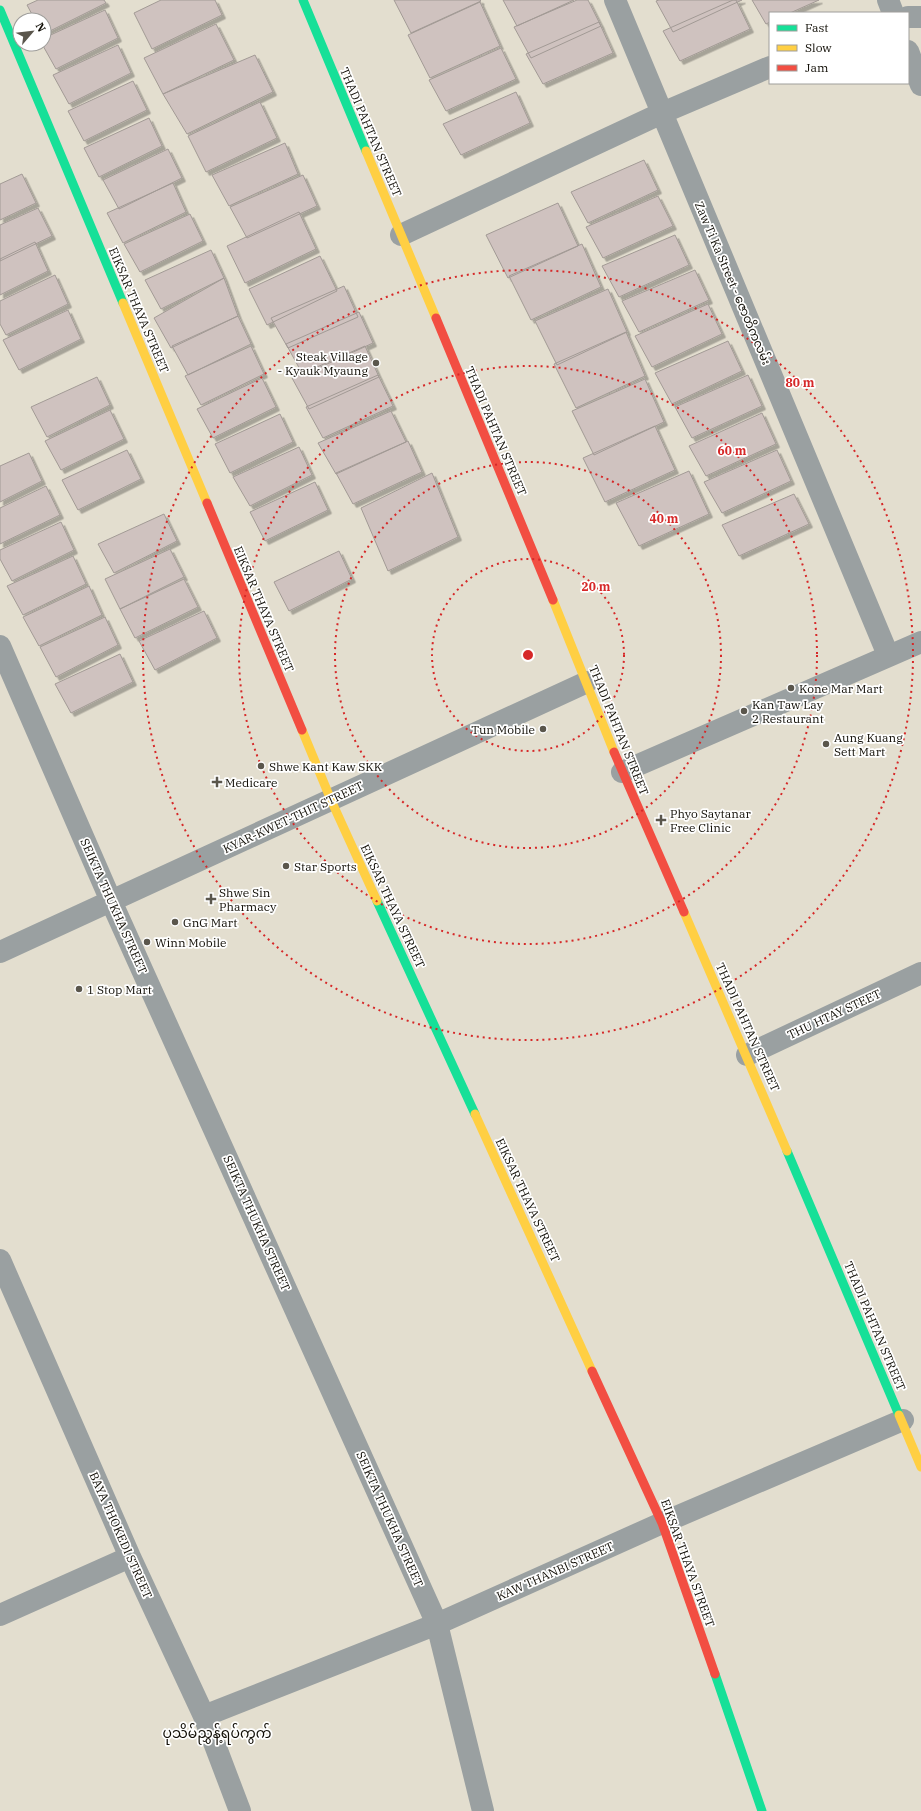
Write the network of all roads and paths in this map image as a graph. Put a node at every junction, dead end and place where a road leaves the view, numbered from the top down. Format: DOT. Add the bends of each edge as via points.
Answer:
graph roads {
  1 [pos="303,0"];
  2 [pos="615,0"];
  3 [pos="888,0"];
  4 [pos="0,10"];
  5 [pos="893,12"];
  6 [pos="909,17"];
  7 [pos="921,17"];
  8 [pos="909,54"];
  9 [pos="769,67"];
  10 [pos="921,84"];
  11 [pos="662,113"];
  12 [pos="402,235"];
  13 [pos="921,642"];
  14 [pos="0,646"];
  15 [pos="888,655"];
  16 [pos="587,682"];
  17 [pos="622,772"];
  18 [pos="331,800"];
  19 [pos="111,901"];
  20 [pos="0,952"];
  21 [pos="921,973"];
  22 [pos="748,1055"];
  23 [pos="0,1260"];
  24 [pos="903,1420"];
  25 [pos="921,1467"];
  26 [pos="662,1523"];
  27 [pos="130,1557"];
  28 [pos="0,1615"];
  29 [pos="437,1624"];
  30 [pos="204,1716"];
  31 [pos="240,1811"];
  32 [pos="484,1811"];
  33 [pos="762,1811"];
  1 -- 12 [label="street, THADI PAHTAN STREET"];
  2 -- 11 [label="street, Zaw Ti Ka Street - ဇောတိကလမ်း"];
  3 -- 5 [label="street"];
  4 -- 18 [label="street, EIKSAR THAYA STREET"];
  6 -- 7 [label="street"];
  8 -- 10 [label="street"];
  9 -- 11 [label="street"];
  11 -- 12 [label="street"];
  11 -- 15 [label="street, Zaw Ti Ka Street - ဇောတိကလမ်း"];
  12 -- 16 [label="street, THADI PAHTAN STREET"];
  13 -- 15 [label="street"];
  14 -- 19 [label="street, SEIKTA THUKHA STREET"];
  15 -- 17 [label="street"];
  16 -- 17 [label="street, THADI PAHTAN STREET"];
  16 -- 18 [label="street, KYAR-KWET-THIT STREET"];
  17 -- 22 [label="street, THADI PAHTAN STREET"];
  18 -- 19 [label="street, KYAR-KWET-THIT STREET"];
  18 -- 26 [label="street, EIKSAR THAYA STREET"];
  19 -- 20 [label="street, KYAR-KWET-THIT STREET"];
  19 -- 29 [label="street, SEIKTA THUKHA STREET"];
  21 -- 22 [label="street, THU HTAY STEET"];
  22 -- 24 [label="street, THADI PAHTAN STREET"];
  23 -- 27 [label="street, BAYA THOKEDI STREET"];
  24 -- 25 [label="street, THADI PAHTAN STREET"];
  24 -- 26 [label="street, KAW THANBI STREET"];
  26 -- 29 [label="street, KAW THANBI STREET"];
  26 -- 33 [label="street, EIKSAR THAYA STREET"];
  27 -- 28 [label="street"];
  27 -- 30 [label="street, BAYA THOKEDI STREET"];
  29 -- 30 [label="street, KAW THANBI STREET"];
  29 -- 32 [label="street, SEIKTA THUKHA STREET"];
  30 -- 31 [label="street, BAYA THOKEDI STREET"];
}
